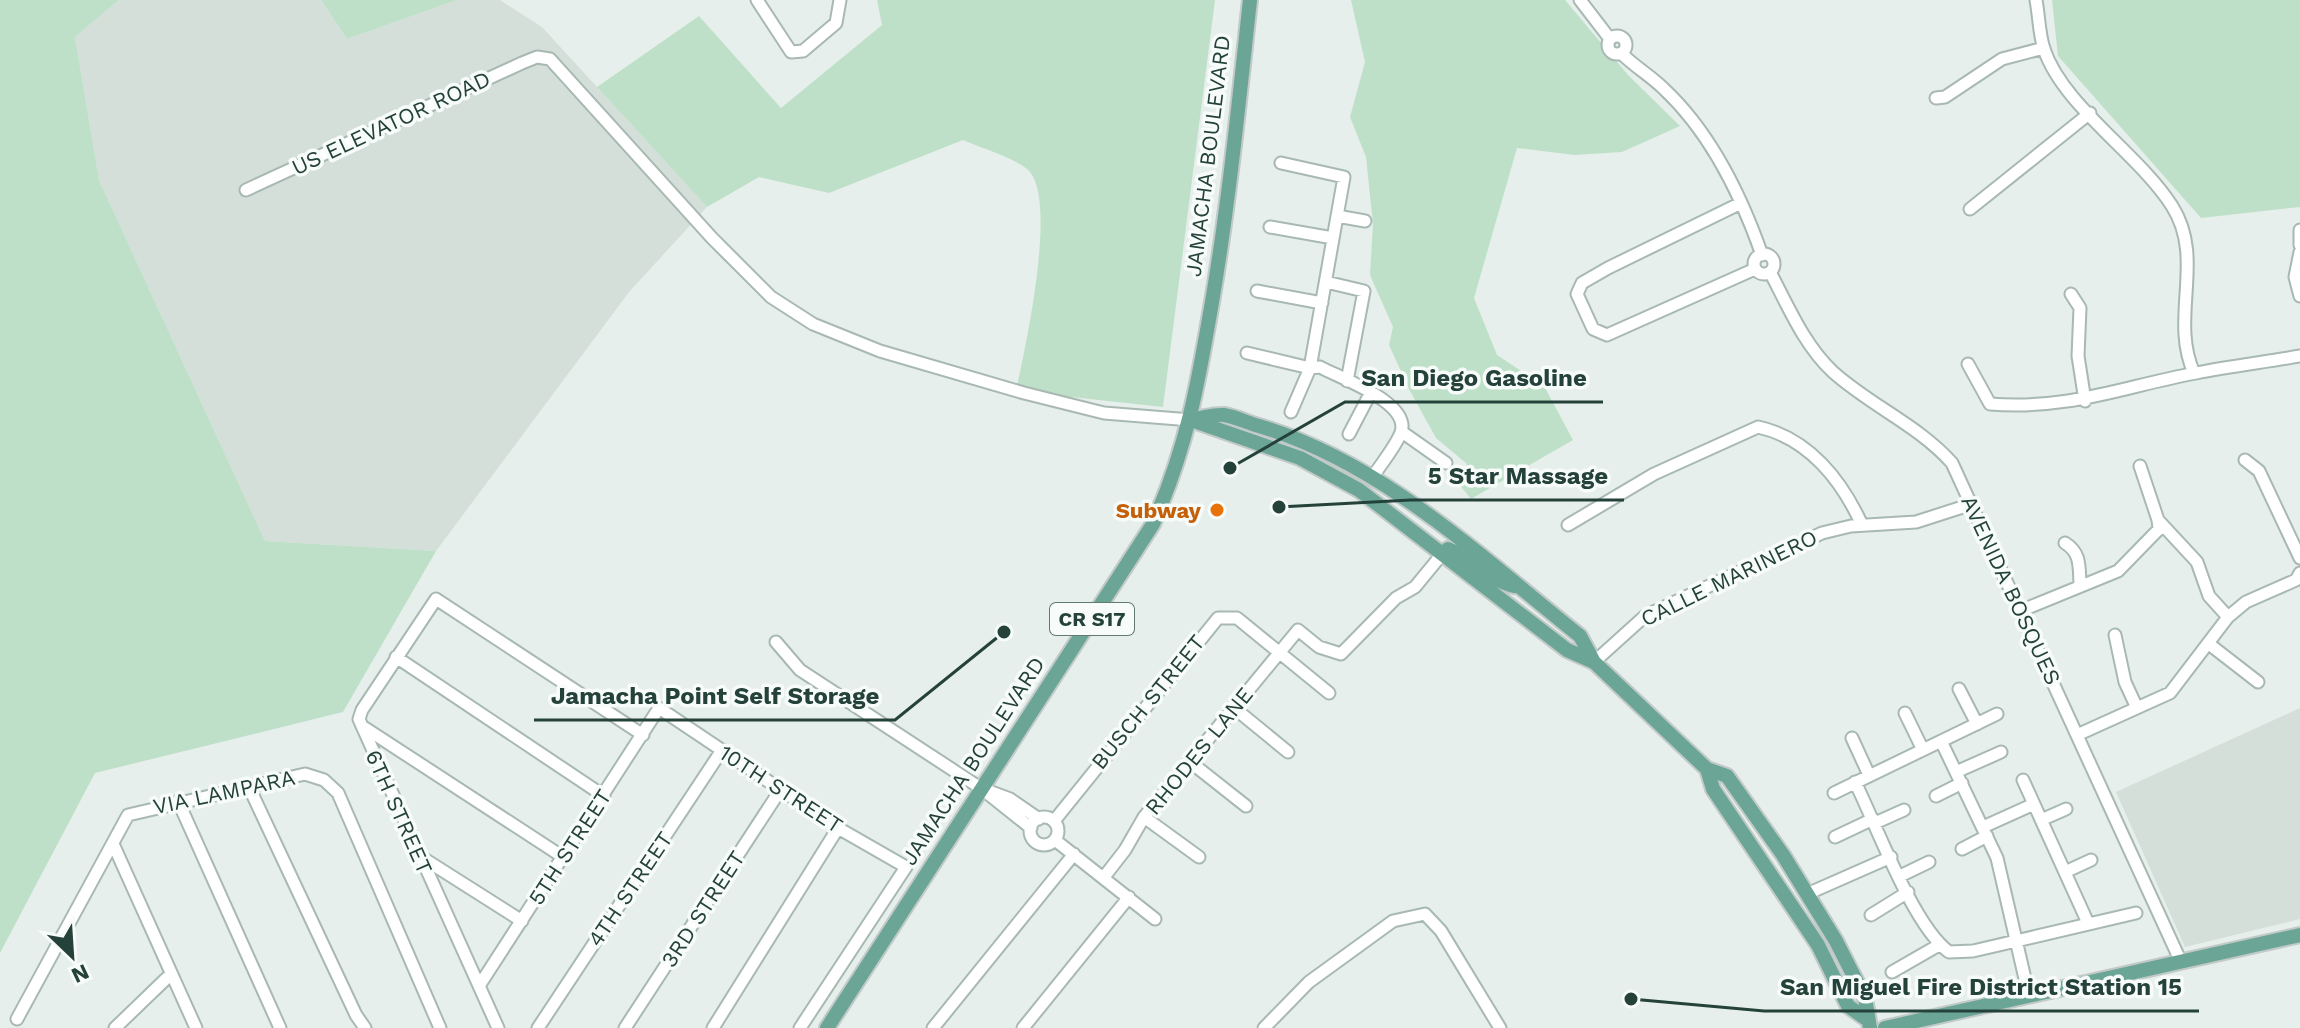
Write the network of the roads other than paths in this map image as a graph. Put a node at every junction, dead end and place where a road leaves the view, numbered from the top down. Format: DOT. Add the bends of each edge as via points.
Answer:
graph roads {
  1 [pos="757,0"];
  2 [pos="840,0"];
  3 [pos="1250,0"];
  4 [pos="1580,0"];
  5 [pos="2036,0"];
  6 [pos="2044,48"];
  7 [pos="1936,98"];
  8 [pos="2090,113"];
  9 [pos="1281,163"];
  10 [pos="246,190"];
  11 [pos="1739,204"];
  12 [pos="1970,209"];
  13 [pos="1337,216"];
  14 [pos="1365,221"];
  15 [pos="1270,227"];
  16 [pos="2300,230"];
  17 [pos="1333,238"];
  18 [pos="2300,245"];
  19 [pos="2300,252"];
  20 [pos="1762,255"];
  21 [pos="1755,269"];
  22 [pos="1770,272"];
  23 [pos="1326,282"];
  24 [pos="1257,291"];
  25 [pos="2071,294"];
  26 [pos="2300,296"];
  27 [pos="1322,303"];
  28 [pos="1247,353"];
  29 [pos="2300,356"];
  30 [pos="1968,364"];
  31 [pos="1310,368"];
  32 [pos="2194,373"];
  33 [pos="1347,381"];
  34 [pos="1370,394"];
  35 [pos="2085,401"];
  36 [pos="1291,412"];
  37 [pos="1191,420"];
  38 [pos="1402,432"];
  39 [pos="1349,434"];
  40 [pos="2245,460"];
  41 [pos="1307,461"];
  42 [pos="1446,463"];
  43 [pos="2140,466"];
  44 [pos="1372,478"];
  45 [pos="1972,504"];
  46 [pos="2158,520"];
  47 [pos="1568,525"];
  48 [pos="1862,525"];
  49 [pos="2065,543"];
  50 [pos="1443,553"];
  51 [pos="2300,558"];
  52 [pos="2300,573"];
  53 [pos="2080,584"];
  54 [pos="1518,587"];
  55 [pos="2020,611"];
  56 [pos="2228,617"];
  57 [pos="2115,635"];
  58 [pos="776,642"];
  59 [pos="2209,644"];
  60 [pos="1280,652"];
  61 [pos="396,657"];
  62 [pos="1594,662"];
  63 [pos="2258,682"];
  64 [pos="1959,689"];
  65 [pos="1329,693"];
  66 [pos="1233,707"];
  67 [pos="659,708"];
  68 [pos="2137,708"];
  69 [pos="1905,713"];
  70 [pos="1997,714"];
  71 [pos="1977,724"];
  72 [pos="362,726"];
  73 [pos="643,735"];
  74 [pos="2077,735"];
  75 [pos="1852,738"];
  76 [pos="1941,741"];
  77 [pos="722,750"];
  78 [pos="1923,750"];
  79 [pos="1288,752"];
  80 [pos="2001,752"];
  81 [pos="1189,761"];
  82 [pos="1707,769"];
  83 [pos="1869,775"];
  84 [pos="1959,778"];
  85 [pos="2023,780"];
  86 [pos="1855,782"];
  87 [pos="248,785"];
  88 [pos="781,789"];
  89 [pos="982,789"];
  90 [pos="1834,793"];
  91 [pos="604,796"];
  92 [pos="1936,796"];
  93 [pos="178,801"];
  94 [pos="2034,804"];
  95 [pos="1246,806"];
  96 [pos="2066,809"];
  97 [pos="1904,810"];
  98 [pos="1144,817"];
  99 [pos="2041,820"];
  100 [pos="1054,821"];
  101 [pos="1874,821"];
  102 [pos="1035,823"];
  103 [pos="838,828"];
  104 [pos="1985,832"];
  105 [pos="1835,837"];
  106 [pos="1055,840"];
  107 [pos="114,846"];
  108 [pos="1962,849"];
  109 [pos="1074,854"];
  110 [pos="417,855"];
  111 [pos="563,857"];
  112 [pos="1199,857"];
  113 [pos="1891,857"];
  114 [pos="2091,860"];
  115 [pos="1929,862"];
  116 [pos="1770,868"];
  117 [pos="2065,872"];
  118 [pos="1900,876"];
  119 [pos="1104,877"];
  120 [pos="1908,892"];
  121 [pos="1807,894"];
  122 [pos="1129,897"];
  123 [pos="2136,913"];
  124 [pos="1871,915"];
  125 [pos="1155,919"];
  126 [pos="522,921"];
  127 [pos="2088,923"];
  128 [pos="2300,935"];
  129 [pos="2015,941"];
  130 [pos="1939,945"];
  131 [pos="2181,962"];
  132 [pos="1892,972"];
  133 [pos="171,974"];
  134 [pos="479,986"];
  135 [pos="2029,996"];
  136 [pos="17,1019"];
  137 [pos="1868,1023"];
  138 [pos="115,1028"];
  139 [pos="196,1028"];
  140 [pos="280,1028"];
  141 [pos="365,1028"];
  142 [pos="440,1028"];
  143 [pos="498,1028"];
  144 [pos="538,1028"];
  145 [pos="625,1028"];
  146 [pos="713,1028"];
  147 [pos="800,1028"];
  148 [pos="827,1028"];
  149 [pos="933,1028"];
  150 [pos="1023,1028"];
  151 [pos="1264,1028"];
  152 [pos="1500,1028"];
  153 [pos="1885,1028"];
  1 -- 2 [label="street" via="791,52 803,51 836,23"];
  3 -- 37 [label="main road, JAMACHA BOULEVARD / CR S17" via="1222,239"];
  4 -- 11 [label="street" via="1610,39 1610,51 1621,53 1663,88 1703,133"];
  5 -- 6 [label="street"];
  6 -- 7 [label="street" via="2002,59"];
  6 -- 8 [label="street" via="2058,77"];
  8 -- 12 [label="street"];
  8 -- 32 [label="street" via="2172,206 2187,237 2190,272 2184,329"];
  9 -- 13 [label="street" via="1344,177"];
  10 -- 37 [label="street, US ELEVATOR ROAD" via="537,57 550,59 712,238 771,297 813,324 880,351 1104,413"];
  11 -- 20 [label="street"];
  11 -- 21 [label="street" via="1608,268 1582,283 1577,294 1593,329 1607,335"];
  13 -- 14 [label="street"];
  13 -- 17 [label="street"];
  15 -- 17 [label="street"];
  16 -- 18 [label="street"];
  17 -- 23 [label="street"];
  19 -- 26 [label="street" via="2295,277"];
  20 -- 21 [label="street" via="1755,260"];
  20 -- 22 [label="street" via="1773,260"];
  21 -- 22 [label="street"];
  22 -- 45 [label="street, AVENIDA BOSQUES" via="1822,361 1847,384 1930,438 1952,463"];
  23 -- 27 [label="street"];
  23 -- 33 [label="street" via="1364,291"];
  24 -- 27 [label="street"];
  25 -- 35 [label="street" via="2080,308 2078,356"];
  27 -- 31 [label="street"];
  28 -- 31 [label="street"];
  29 -- 32 [label="street"];
  30 -- 35 [label="street" via="1990,404 2034,407"];
  31 -- 33 [label="street" via="1320,367"];
  31 -- 36 [label="street"];
  32 -- 35 [label="street"];
  33 -- 34 [label="street"];
  34 -- 38 [label="street" via="1394,405"];
  34 -- 39 [label="street"];
  37 -- 41 [label="main road"];
  37 -- 44 [label="main road" via="1222,415 1279,432"];
  37 -- 89 [label="main road, JAMACHA BOULEVARD / CR S17" via="1153,524"];
  38 -- 42 [label="street"];
  38 -- 44 [label="street"];
  40 -- 51 [label="street" via="2259,471"];
  41 -- 44 [label="main road" via="1323,459 1361,479"];
  41 -- 50 [label="main road" via="1359,490"];
  43 -- 46 [label="street"];
  44 -- 54 [label="main road" via="1422,510"];
  45 -- 48 [label="street, CALLE MARINERO" via="1916,522"];
  45 -- 55 [label="street, AVENIDA BOSQUES"];
  46 -- 53 [label="street" via="2159,529 2118,571"];
  46 -- 56 [label="street" via="2197,562 2209,596"];
  47 -- 48 [label="street" via="1654,474 1758,427 1828,468 1846,490"];
  48 -- 62 [label="street, CALLE MARINERO" via="1822,533 1645,616"];
  49 -- 53 [label="street" via="2079,559"];
  50 -- 54 [label="main road" via="1460,553 1497,582"];
  50 -- 60 [label="street, RHODES LANE" via="1415,587 1396,598 1341,654 1319,647 1298,630"];
  50 -- 62 [label="main road" via="1567,650"];
  52 -- 56 [label="street"];
  53 -- 55 [label="street"];
  54 -- 62 [label="main road" via="1580,636"];
  55 -- 74 [label="street, AVENIDA BOSQUES"];
  56 -- 59 [label="street"];
  57 -- 68 [label="street"];
  58 -- 89 [label="street" via="800,670"];
  59 -- 63 [label="street"];
  59 -- 68 [label="street" via="2179,686"];
  60 -- 65 [label="street, BUSCH STREET"];
  60 -- 66 [label="street, RHODES LANE"];
  60 -- 100 [label="street, BUSCH STREET" via="1237,618 1214,620"];
  61 -- 72 [label="street, 6TH STREET" via="362,710"];
  61 -- 73 [label="street, 6TH STREET" via="436,599"];
  61 -- 91 [label="street"];
  62 -- 82 [label="main road"];
  64 -- 71 [label="street"];
  66 -- 79 [label="street"];
  66 -- 81 [label="street, RHODES LANE"];
  67 -- 73 [label="street, 5TH STREET"];
  67 -- 77 [label="street, 10TH STREET"];
  68 -- 74 [label="street"];
  69 -- 78 [label="street"];
  70 -- 71 [label="street"];
  71 -- 76 [label="street"];
  72 -- 110 [label="street, 6TH STREET"];
  72 -- 111 [label="street"];
  73 -- 91 [label="street, 5TH STREET"];
  74 -- 131 [label="street, AVENIDA BOSQUES"];
  75 -- 83 [label="street"];
  76 -- 78 [label="street"];
  76 -- 84 [label="street"];
  77 -- 88 [label="street, 10TH STREET"];
  77 -- 144 [label="street, 4TH STREET"];
  78 -- 83 [label="street"];
  80 -- 84 [label="street"];
  81 -- 95 [label="street"];
  81 -- 98 [label="street, RHODES LANE"];
  82 -- 116 [label="main road" via="1713,789"];
  82 -- 121 [label="main road" via="1727,776"];
  83 -- 86 [label="street"];
  84 -- 92 [label="street"];
  84 -- 104 [label="street"];
  85 -- 94 [label="street"];
  86 -- 90 [label="street"];
  86 -- 101 [label="street"];
  87 -- 93 [label="street, VIA LAMPARA"];
  87 -- 141 [label="street"];
  87 -- 142 [label="street, VIA LAMPARA" via="305,774 324,780 338,793"];
  88 -- 103 [label="street, 10TH STREET"];
  88 -- 145 [label="street, 3RD STREET"];
  89 -- 102 [label="street" via="1010,799"];
  89 -- 148 [label="main road, JAMACHA BOULEVARD / CR S17"];
  91 -- 111 [label="street, 5TH STREET"];
  93 -- 107 [label="street, VIA LAMPARA" via="128,815"];
  93 -- 140 [label="street"];
  94 -- 99 [label="street"];
  94 -- 104 [label="street"];
  96 -- 99 [label="street"];
  97 -- 101 [label="street"];
  98 -- 112 [label="street"];
  98 -- 119 [label="street, RHODES LANE"];
  99 -- 117 [label="street"];
  100 -- 102 [label="street"];
  100 -- 106 [label="street"];
  101 -- 105 [label="street"];
  101 -- 113 [label="street"];
  102 -- 106 [label="street" via="1032,838 1040,844"];
  103 -- 146 [label="street"];
  103 -- 147 [label="street, 10TH STREET" via="906,867"];
  104 -- 108 [label="street"];
  104 -- 129 [label="street" via="1997,858"];
  106 -- 109 [label="street"];
  107 -- 133 [label="street"];
  107 -- 136 [label="street, VIA LAMPARA"];
  109 -- 119 [label="street"];
  109 -- 149 [label="street"];
  110 -- 126 [label="street"];
  110 -- 134 [label="street, 6TH STREET"];
  111 -- 126 [label="street, 5TH STREET"];
  113 -- 118 [label="street"];
  113 -- 121 [label="street"];
  114 -- 117 [label="street"];
  115 -- 118 [label="street"];
  116 -- 121 [label="main road" via="1800,897"];
  116 -- 137 [label="main road" via="1848,1006"];
  117 -- 127 [label="street"];
  118 -- 120 [label="street"];
  119 -- 122 [label="street"];
  120 -- 124 [label="street"];
  120 -- 130 [label="street"];
  121 -- 137 [label="main road" via="1865,998"];
  122 -- 125 [label="street"];
  122 -- 150 [label="street"];
  123 -- 127 [label="street"];
  126 -- 134 [label="street, 5TH STREET"];
  127 -- 129 [label="street"];
  128 -- 131 [label="main road"];
  129 -- 130 [label="street" via="1949,952"];
  129 -- 135 [label="street"];
  130 -- 132 [label="street"];
  131 -- 135 [label="main road"];
  133 -- 138 [label="street"];
  133 -- 139 [label="street"];
  134 -- 143 [label="street, 6TH STREET"];
  135 -- 153 [label="main road"];
  151 -- 152 [label="street" via="1309,982 1384,927 1403,916 1425,914 1441,931"];
}
